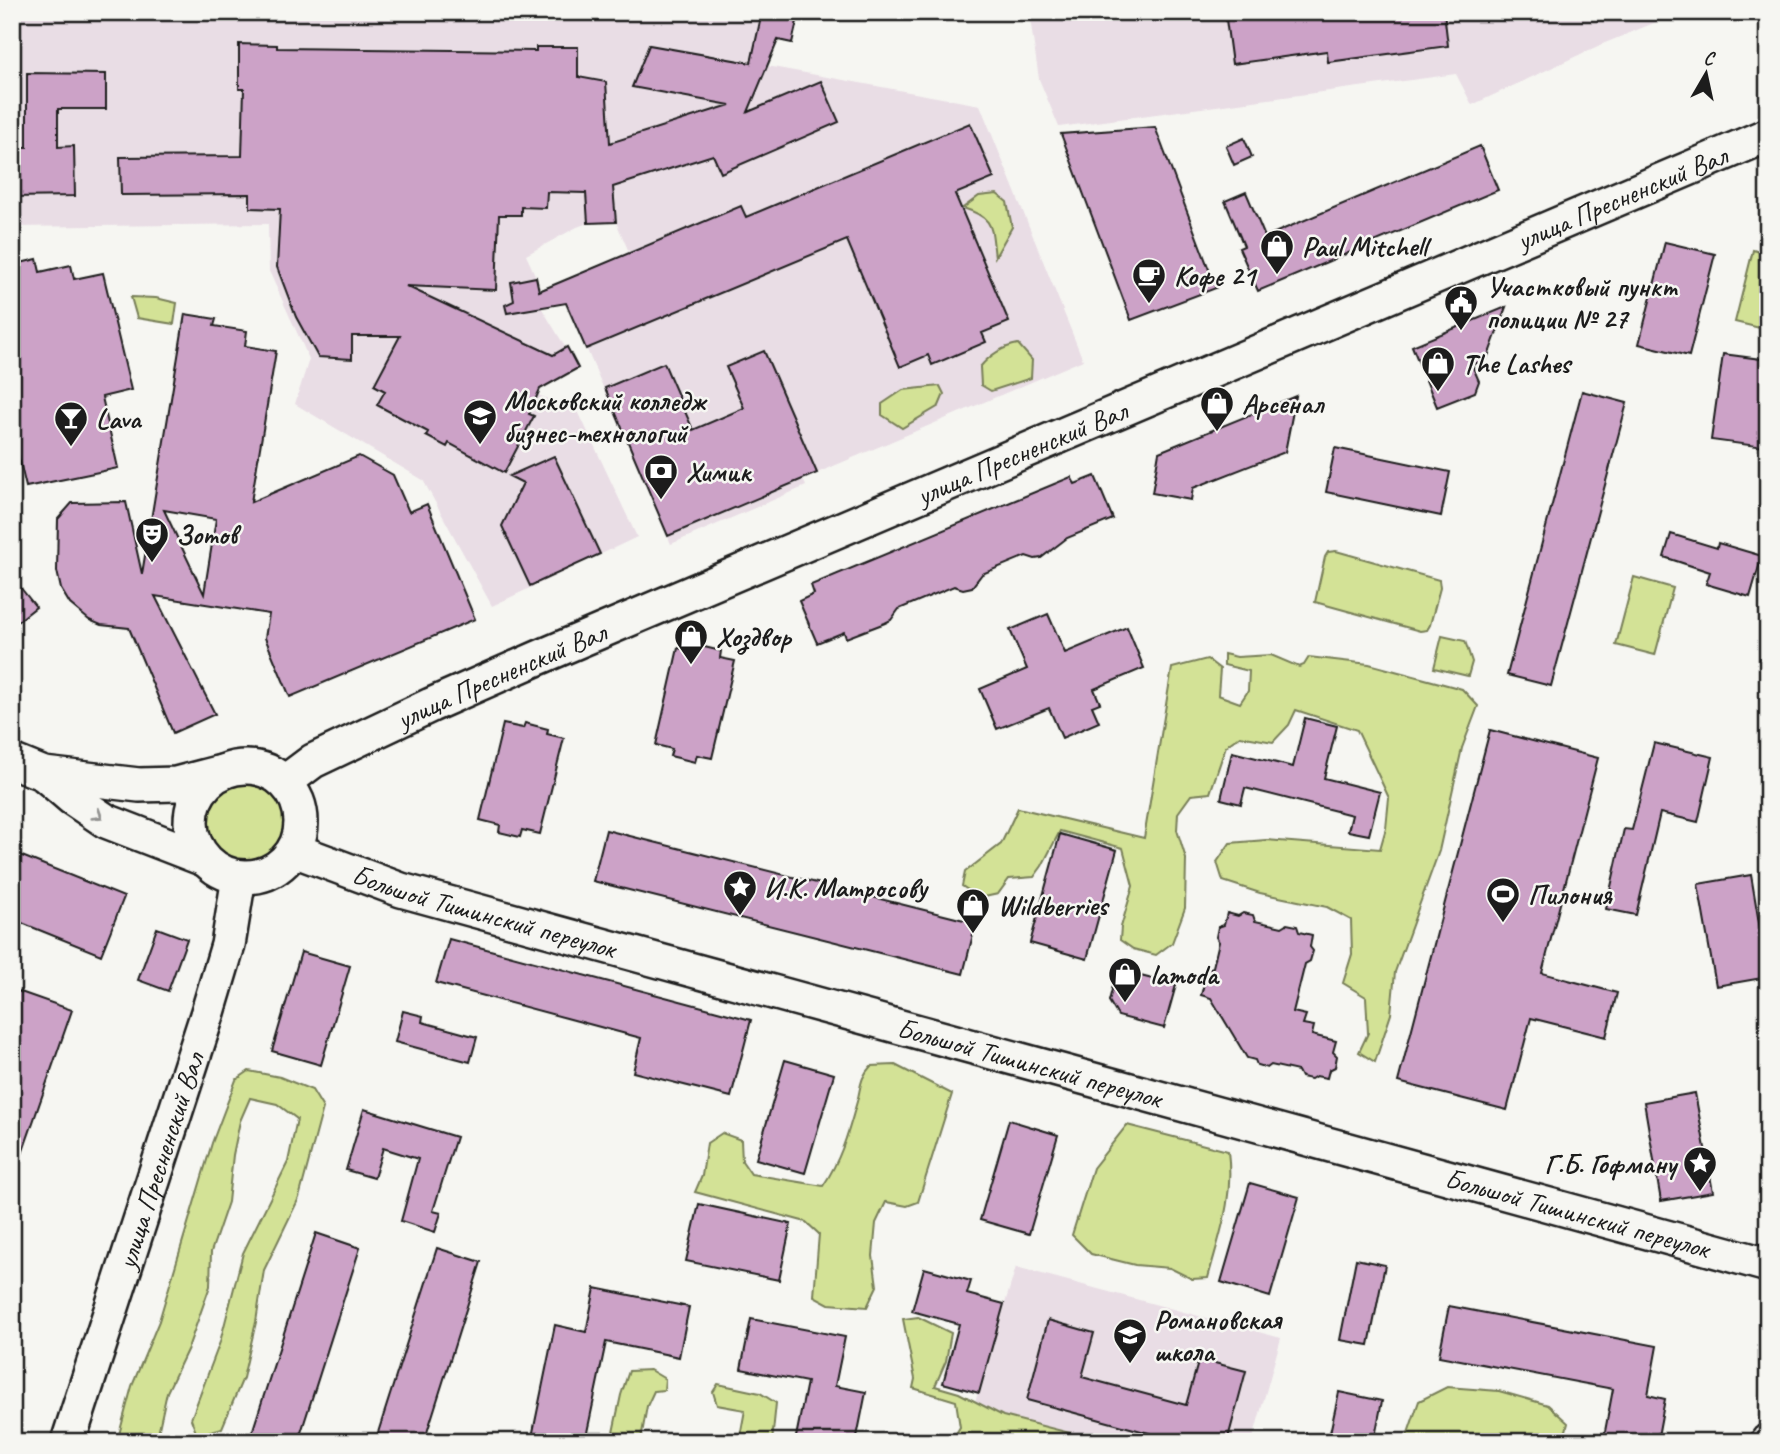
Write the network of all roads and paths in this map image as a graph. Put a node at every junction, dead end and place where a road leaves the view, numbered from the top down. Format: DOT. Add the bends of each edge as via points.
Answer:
graph roads {
  1 [pos="1768,135"];
  2 [pos="12,761"];
  3 [pos="225,771"];
  4 [pos="44,774"];
  5 [pos="285,782"];
  6 [pos="294,850"];
  7 [pos="204,859"];
  8 [pos="239,877"];
  9 [pos="1768,1265"];
  10 [pos="68,1442"];
  1 -- 5 [label="main road, улица Пресненский Вал" via="431,705 313,761"];
  2 -- 4 [label="main road"];
  3 -- 4 [label="main road" via="176,785 97,782"];
  3 -- 5 [label="main road" via="263,769"];
  3 -- 7 [label="main road" via="201,789 190,817"];
  4 -- 7 [label="main road, one-way" via="106,821"];
  5 -- 6 [label="main road" via="301,815"];
  6 -- 8 [label="main road" via="286,861 264,874"];
  6 -- 9 [label="main road, Большой Тишинский переулок" via="382,884"];
  7 -- 8 [label="main road"];
  8 -- 10 [label="main road, улица Пресненский Вал" via="228,945 208,1012"];
}
